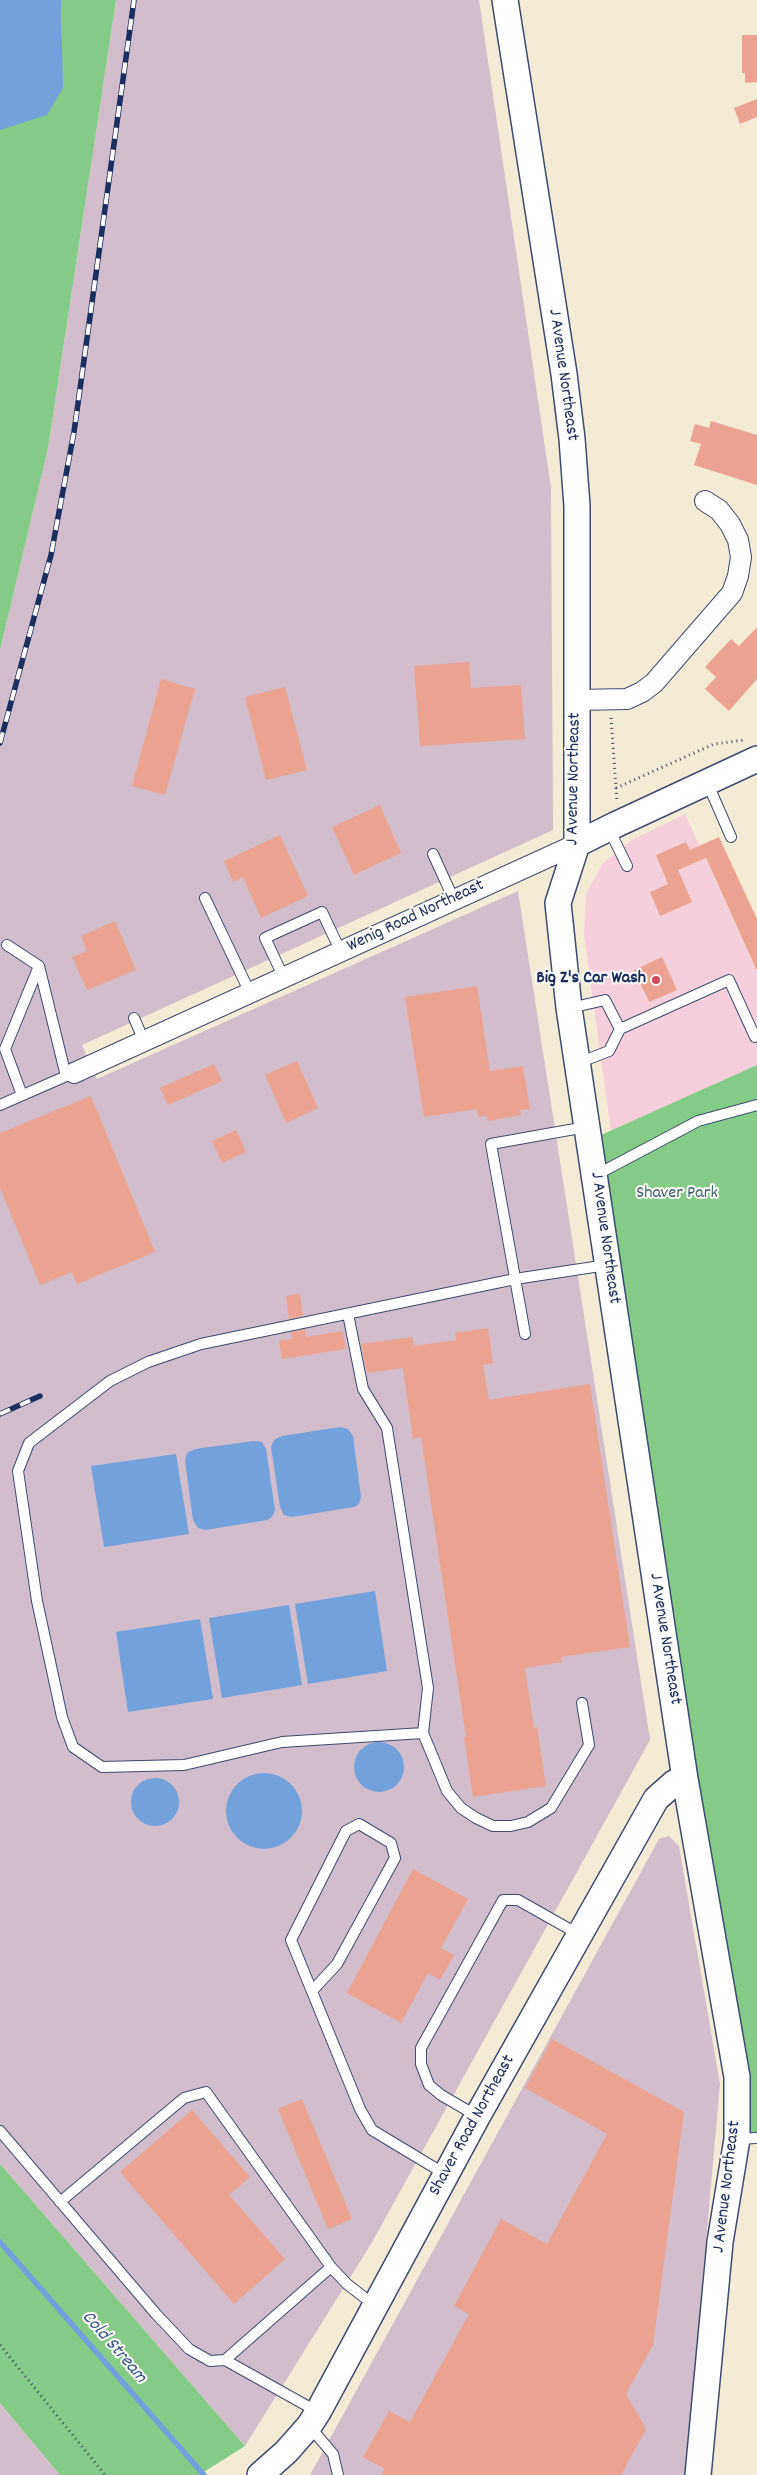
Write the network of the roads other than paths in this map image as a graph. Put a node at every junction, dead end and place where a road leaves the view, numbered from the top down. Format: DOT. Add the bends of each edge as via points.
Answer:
graph roads {
  1 [pos="505,0"];
  2 [pos="705,501"];
  3 [pos="576,700"];
  4 [pos="754,749"];
  5 [pos="706,782"];
  6 [pos="613,817"];
  7 [pos="731,837"];
  8 [pos="577,844"];
  9 [pos="433,854"];
  10 [pos="626,866"];
  11 [pos="205,898"];
  12 [pos="454,900"];
  13 [pos="7,945"];
  14 [pos="341,952"];
  15 [pos="39,966"];
  16 [pos="284,978"];
  17 [pos="250,994"];
  18 [pos="570,1008"];
  19 [pos="134,1018"];
  20 [pos="620,1030"];
  21 [pos="755,1037"];
  22 [pos="144,1041"];
  23 [pos="578,1063"];
  24 [pos="70,1074"];
  25 [pos="22,1095"];
  26 [pos="0,1105"];
  27 [pos="757,1105"];
  28 [pos="587,1127"];
  29 [pos="595,1175"];
  30 [pos="608,1265"];
  31 [pos="515,1279"];
  32 [pos="348,1314"];
  33 [pos="524,1334"];
  34 [pos="582,1702"];
  35 [pos="423,1733"];
  36 [pos="686,1779"];
  37 [pos="581,1935"];
  38 [pos="312,1991"];
  39 [pos="478,2117"];
  40 [pos="0,2131"];
  41 [pos="747,2139"];
  42 [pos="446,2175"];
  43 [pos="60,2202"];
  44 [pos="331,2267"];
  45 [pos="378,2301"];
  46 [pos="225,2360"];
  47 [pos="313,2419"];
  48 [pos="260,2475"];
  49 [pos="338,2475"];
  50 [pos="698,2475"];
  1 -- 3 [label="street, J Avenue Northeast" via="572,439 577,506"];
  2 -- 3 [label="street" via="719,510 738,540 741,557 732,593 654,683 642,692 627,699"];
  3 -- 8 [label="street, J Avenue Northeast"];
  4 -- 5 [label="street, Wenig Road Northeast"];
  5 -- 6 [label="street, Wenig Road Northeast"];
  5 -- 7 [label="lane"];
  6 -- 8 [label="street, Wenig Road Northeast"];
  6 -- 10 [label="lane"];
  8 -- 12 [label="street, Wenig Road Northeast"];
  8 -- 18 [label="street, J Avenue Northeast" via="558,903"];
  9 -- 12 [label="lane"];
  11 -- 17 [label="lane"];
  12 -- 14 [label="street, Wenig Road Northeast"];
  13 -- 15 [label="lane"];
  14 -- 16 [label="street, Wenig Road Northeast"];
  14 -- 16 [label="lane" via="322,912 265,938"];
  15 -- 24 [label="lane"];
  15 -- 25 [label="lane" via="5,1048"];
  16 -- 17 [label="street, Wenig Road Northeast"];
  17 -- 22 [label="street, Wenig Road Northeast"];
  18 -- 20 [label="lane" via="605,1000"];
  18 -- 23 [label="street, J Avenue Northeast"];
  19 -- 22 [label="lane"];
  20 -- 21 [label="lane" via="729,980"];
  20 -- 23 [label="lane" via="609,1051"];
  22 -- 24 [label="street, Wenig Road Northeast"];
  23 -- 28 [label="street, J Avenue Northeast"];
  24 -- 25 [label="lane"];
  25 -- 26 [label="lane"];
  27 -- 29 [label="lane" via="698,1121"];
  28 -- 29 [label="street, J Avenue Northeast"];
  28 -- 31 [label="lane" via="491,1144"];
  29 -- 30 [label="street, J Avenue Northeast"];
  30 -- 31 [label="lane"];
  30 -- 36 [label="street, J Avenue Northeast"];
  31 -- 32 [label="lane"];
  31 -- 33 [label="lane"];
  32 -- 35 [label="lane" via="363,1389 387,1428 428,1688"];
  32 -- 35 [label="lane" via="201,1344 148,1362 110,1382 29,1443 18,1471 37,1601 64,1724 74,1747 102,1767 184,1765 282,1742"];
  34 -- 35 [label="lane" via="589,1745 552,1808 528,1822 511,1826 493,1826 461,1808 447,1791"];
  36 -- 37 [label="street, Shaver Road Northeast" via="674,1783 656,1799"];
  36 -- 41 [label="street, J Avenue Northeast"];
  37 -- 39 [label="street, Shaver Road Northeast"];
  37 -- 39 [label="lane" via="518,1900 503,1900 421,2048 421,2064 429,2084"];
  38 -- 38 [label="lane" via="291,1940 346,1831 359,1824 391,1843 395,1858 337,1964"];
  38 -- 42 [label="lane" via="360,2110 372,2130"];
  39 -- 42 [label="street, Shaver Road Northeast"];
  40 -- 43 [label="lane"];
  41 -- 50 [label="street, J Avenue Northeast" via="720,2242"];
  42 -- 45 [label="street, Shaver Road Northeast"];
  43 -- 44 [label="lane" via="184,2098 206,2092"];
  43 -- 46 [label="lane" via="189,2350 210,2361"];
  44 -- 45 [label="lane" via="365,2298"];
  44 -- 46 [label="lane"];
  45 -- 47 [label="street, Shaver Road Northeast"];
  46 -- 47 [label="lane"];
  47 -- 48 [label="street, Shaver Road Northeast" via="286,2452"];
  47 -- 49 [label="lane" via="333,2454"];
}
